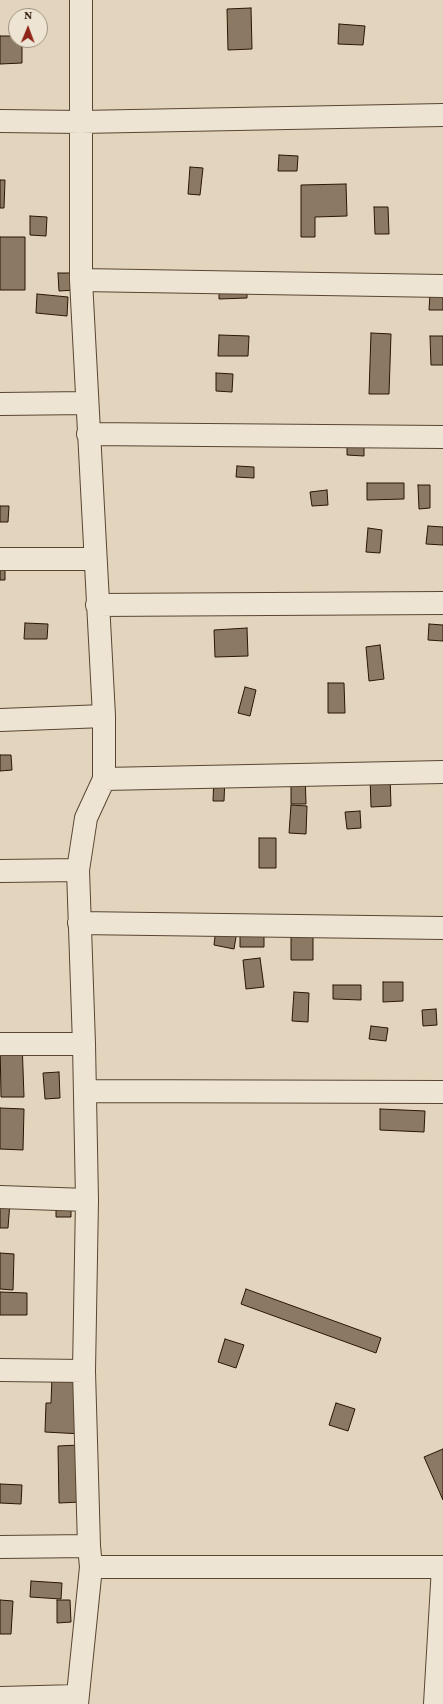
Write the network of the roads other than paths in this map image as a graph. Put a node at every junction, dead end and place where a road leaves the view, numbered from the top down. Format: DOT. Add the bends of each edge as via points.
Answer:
graph roads {
  1 [pos="81,0"];
  2 [pos="443,115"];
  3 [pos="0,121"];
  4 [pos="81,122"];
  5 [pos="81,280"];
  6 [pos="443,286"];
  7 [pos="86,403"];
  8 [pos="0,404"];
  9 [pos="88,434"];
  10 [pos="443,438"];
  11 [pos="95,559"];
  12 [pos="0,560"];
  13 [pos="443,603"];
  14 [pos="97,605"];
  15 [pos="104,716"];
  16 [pos="0,720"];
  17 [pos="443,772"];
  18 [pos="104,779"];
  19 [pos="78,870"];
  20 [pos="0,871"];
  21 [pos="79,923"];
  22 [pos="443,928"];
  23 [pos="0,1044"];
  24 [pos="84,1044"];
  25 [pos="85,1091"];
  26 [pos="443,1092"];
  27 [pos="0,1197"];
  28 [pos="87,1200"];
  29 [pos="0,1370"];
  30 [pos="84,1371"];
  31 [pos="0,1548"];
  32 [pos="90,1556"];
  33 [pos="443,1567"];
  34 [pos="0,1698"];
  35 [pos="77,1700"];
  36 [pos="435,1704"];
  1 -- 4 [label="street"];
  2 -- 4 [label="street"];
  3 -- 4 [label="street"];
  4 -- 5 [label="street"];
  5 -- 6 [label="street"];
  5 -- 7 [label="street"];
  7 -- 8 [label="street"];
  7 -- 9 [label="street"];
  9 -- 10 [label="street"];
  9 -- 11 [label="street"];
  11 -- 12 [label="street"];
  11 -- 14 [label="street"];
  13 -- 14 [label="street"];
  14 -- 15 [label="street"];
  15 -- 16 [label="street"];
  15 -- 18 [label="street"];
  17 -- 18 [label="street"];
  18 -- 19 [label="street" via="86,818"];
  19 -- 20 [label="street"];
  19 -- 21 [label="street"];
  21 -- 22 [label="street"];
  21 -- 24 [label="street"];
  23 -- 24 [label="street"];
  24 -- 25 [label="street"];
  25 -- 26 [label="street"];
  25 -- 28 [label="street"];
  27 -- 28 [label="street"];
  28 -- 30 [label="street"];
  29 -- 30 [label="street"];
  30 -- 32 [label="street"];
  31 -- 32 [label="street"];
  32 -- 33 [label="street"];
  32 -- 35 [label="street"];
  33 -- 36 [label="street"];
  34 -- 35 [label="street"];
}
